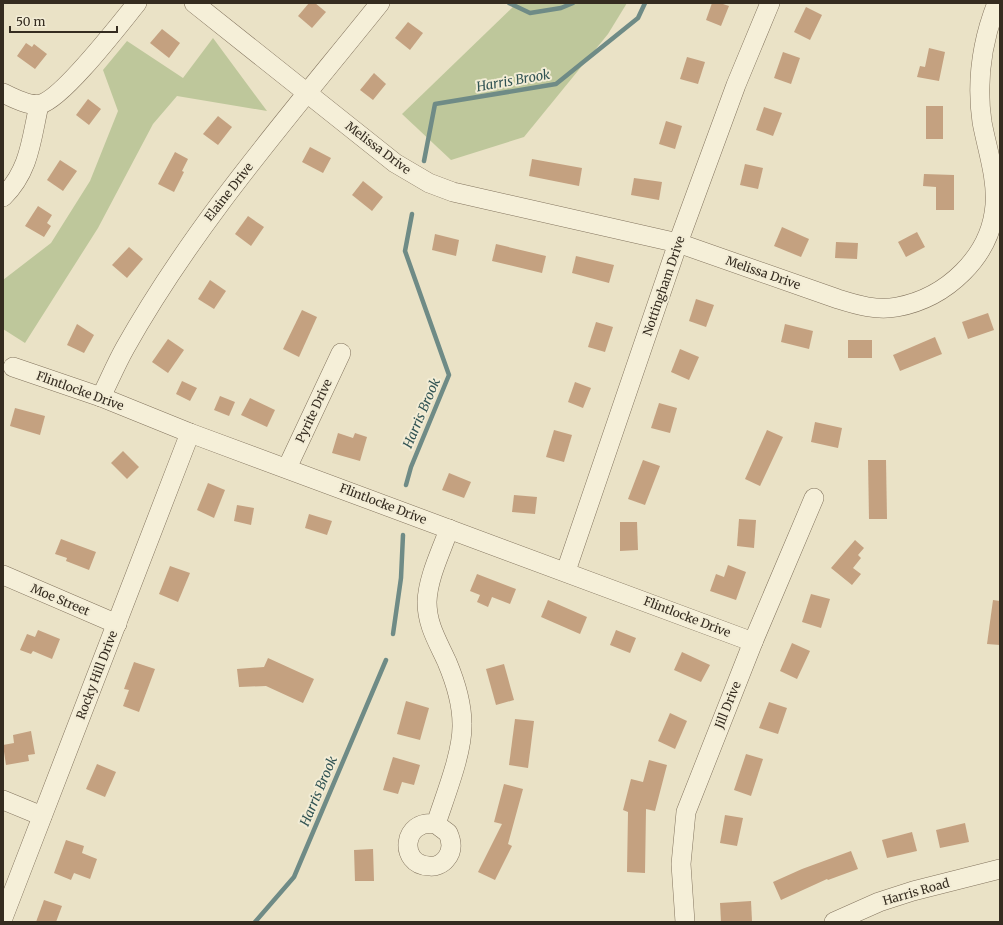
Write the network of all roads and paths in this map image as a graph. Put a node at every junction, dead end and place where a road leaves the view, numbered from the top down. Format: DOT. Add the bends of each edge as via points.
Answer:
graph roads {
  1 [pos="137,3"];
  2 [pos="194,3"];
  3 [pos="380,3"];
  4 [pos="770,3"];
  5 [pos="997,3"];
  6 [pos="3,94"];
  7 [pos="307,94"];
  8 [pos="39,105"];
  9 [pos="3,198"];
  10 [pos="678,243"];
  11 [pos="341,353"];
  12 [pos="13,367"];
  13 [pos="101,397"];
  14 [pos="190,433"];
  15 [pos="288,468"];
  16 [pos="814,498"];
  17 [pos="449,529"];
  18 [pos="566,571"];
  19 [pos="3,575"];
  20 [pos="117,624"];
  21 [pos="753,642"];
  22 [pos="3,800"];
  23 [pos="42,816"];
  24 [pos="436,824"];
  25 [pos="1000,869"];
  26 [pos="3,918"];
  27 [pos="840,921"];
  28 [pos="685,922"];
  1 -- 8 [label="street" via="73,78 49,100"];
  2 -- 7 [label="street, Melissa Drive"];
  3 -- 7 [label="street, Elaine Drive"];
  4 -- 10 [label="street, Nottingham Drive" via="736,85"];
  5 -- 10 [label="street, Melissa Drive" via="988,25 980,74 982,121 994,186 993,216 987,237 978,254 952,283 918,301 897,307 859,306"];
  6 -- 8 [label="street"];
  7 -- 10 [label="street, Melissa Drive" via="395,163 429,183 479,199"];
  7 -- 13 [label="street, Elaine Drive" via="190,244 132,336"];
  8 -- 9 [label="street" via="30,152 19,178"];
  10 -- 18 [label="street, Nottingham Drive"];
  11 -- 15 [label="street, Pyrite Drive"];
  12 -- 13 [label="street, Flintlocke Drive"];
  13 -- 14 [label="street, Flintlocke Drive"];
  14 -- 15 [label="street, Flintlocke Drive"];
  14 -- 20 [label="street, Rocky Hill Drive"];
  15 -- 17 [label="street, Flintlocke Drive"];
  16 -- 21 [label="street, Jill Drive"];
  17 -- 18 [label="street, Flintlocke Drive"];
  17 -- 24 [label="street" via="429,586 428,617 454,682 463,725 457,756"];
  18 -- 21 [label="street, Flintlocke Drive"];
  19 -- 20 [label="street, Moe Street"];
  20 -- 23 [label="street, Rocky Hill Drive"];
  21 -- 28 [label="street, Jill Drive" via="686,812 681,864"];
  22 -- 23 [label="street"];
  23 -- 26 [label="street, Rocky Hill Drive"];
  25 -- 27 [label="street, Harris Road" via="879,902"];
}
